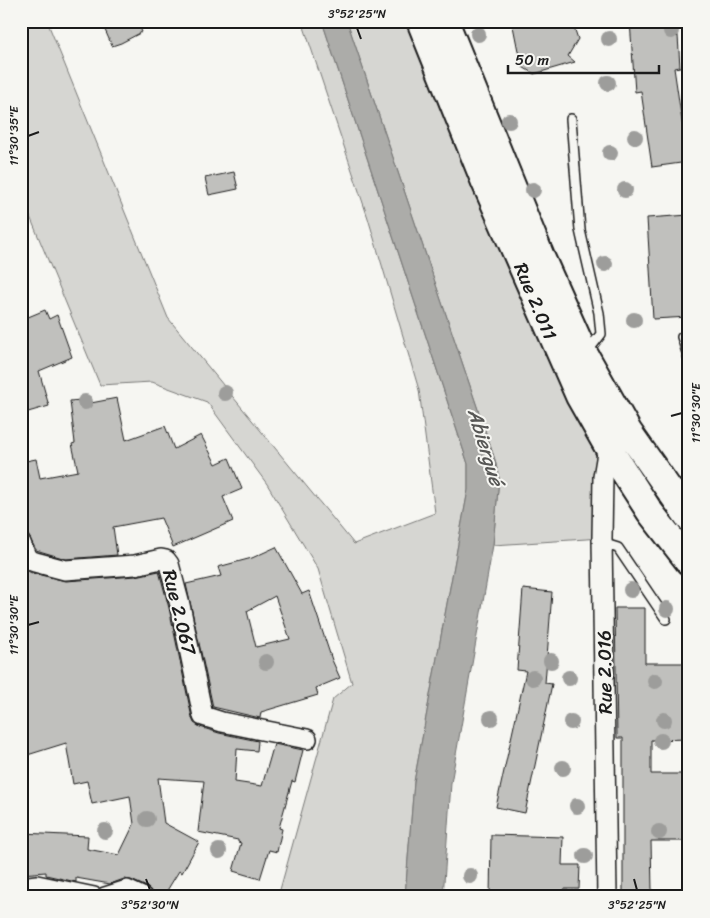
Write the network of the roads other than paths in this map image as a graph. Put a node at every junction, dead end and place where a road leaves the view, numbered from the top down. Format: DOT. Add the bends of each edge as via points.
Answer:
graph roads {
  1 [pos="420,21"];
  2 [pos="445,21"];
  3 [pos="571,119"];
  4 [pos="682,338"];
  5 [pos="585,355"];
  6 [pos="689,359"];
  7 [pos="608,447"];
  8 [pos="684,498"];
  9 [pos="21,543"];
  10 [pos="602,543"];
  11 [pos="689,562"];
  12 [pos="666,619"];
  13 [pos="307,739"];
  14 [pos="21,887"];
  15 [pos="94,897"];
  16 [pos="105,897"];
  17 [pos="142,897"];
  18 [pos="607,897"];
  1 -- 7 [label="street, Rue 2.011" via="553,340"];
  2 -- 5 [label="street, Rue 2.011" via="541,257"];
  3 -- 5 [label="lane" via="580,230 600,313 601,334"];
  4 -- 6 [label="lane"];
  5 -- 8 [label="street, Rue 2.011" via="628,431"];
  7 -- 10 [label="street, Rue 2.016" via="603,477"];
  7 -- 11 [label="street, Rue 2.011" via="650,512"];
  9 -- 13 [label="street, Rue 2.067" via="28,559 65,570 166,560 180,605 203,716"];
  10 -- 12 [label="lane" via="618,548"];
  10 -- 18 [label="street, Rue 2.016"];
  14 -- 15 [label="street" via="37,885"];
  16 -- 17 [label="street" via="127,890"];
}
